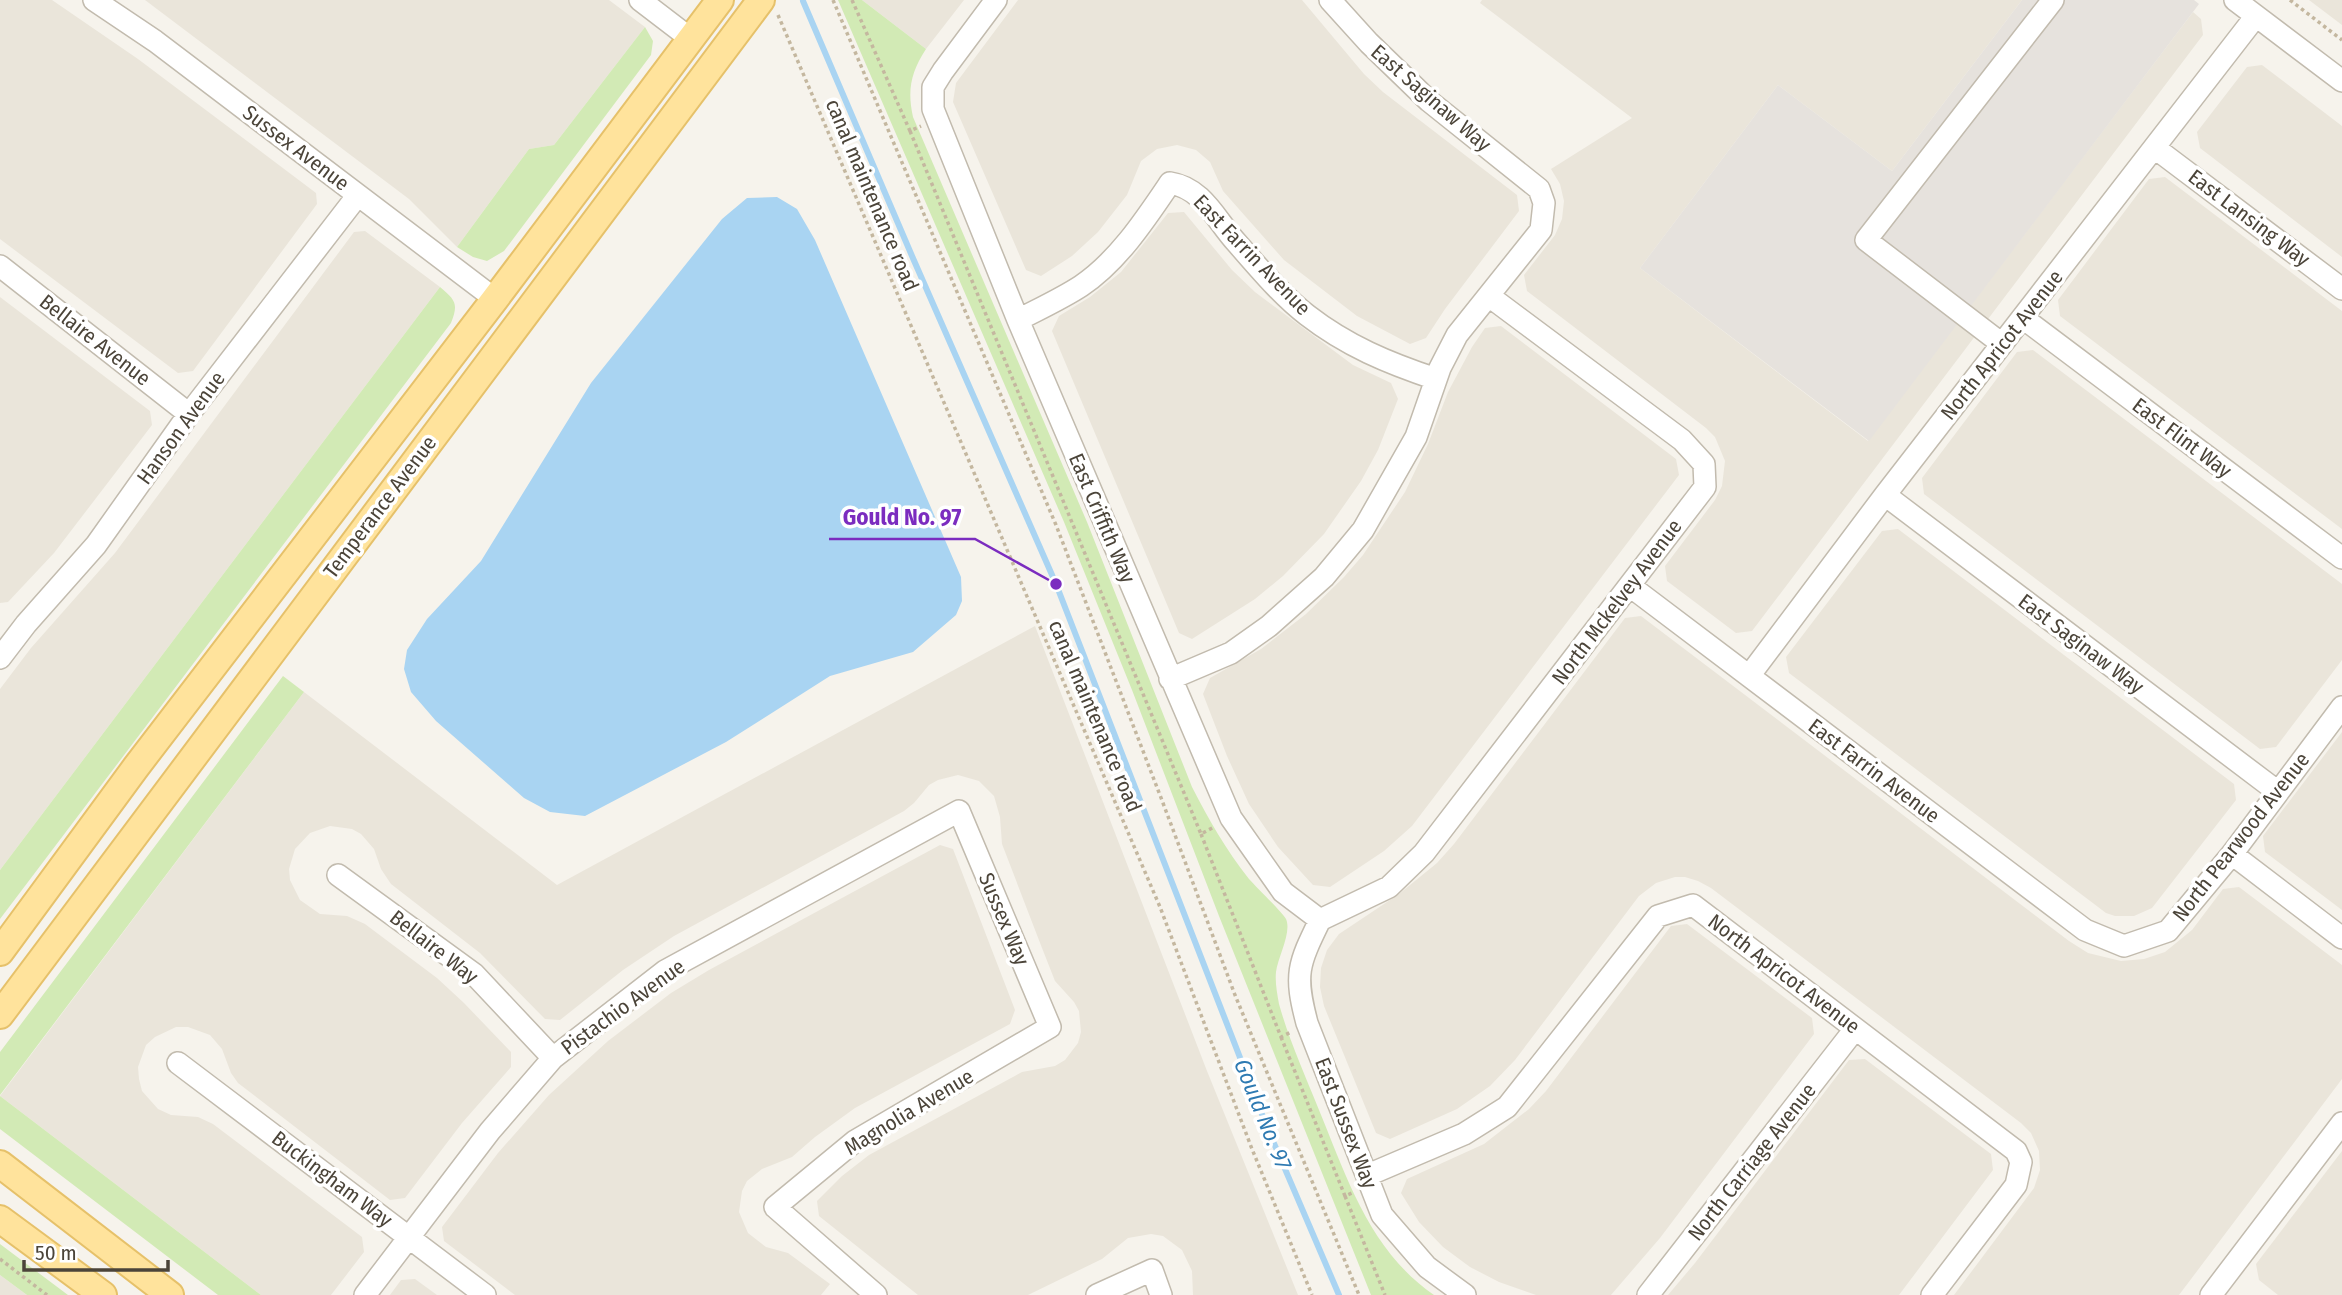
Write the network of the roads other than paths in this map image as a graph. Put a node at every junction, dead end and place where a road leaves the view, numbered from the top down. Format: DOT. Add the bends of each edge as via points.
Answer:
graph roads {
  1 [pos="94,0"];
  2 [pos="640,0"];
  3 [pos="720,0"];
  4 [pos="996,0"];
  5 [pos="1330,0"];
  6 [pos="2053,0"];
  7 [pos="2235,0"];
  8 [pos="769,6"];
  9 [pos="2256,16"];
  10 [pos="691,39"];
  11 [pos="2342,81"];
  12 [pos="2155,148"];
  13 [pos="358,195"];
  14 [pos="600,214"];
  15 [pos="0,266"];
  16 [pos="2342,289"];
  17 [pos="1489,296"];
  18 [pos="495,299"];
  19 [pos="2022,318"];
  20 [pos="1018,320"];
  21 [pos="2002,344"];
  22 [pos="1436,379"];
  23 [pos="189,414"];
  24 [pos="1885,495"];
  25 [pos="2342,558"];
  26 [pos="1630,586"];
  27 [pos="2,650"];
  28 [pos="1749,676"];
  29 [pos="1170,680"];
  30 [pos="2342,707"];
  31 [pos="2278,792"];
  32 [pos="959,811"];
  33 [pos="2232,853"];
  34 [pos="338,874"];
  35 [pos="1320,920"];
  36 [pos="2342,937"];
  37 [pos="2124,946"];
  38 [pos="0,952"];
  39 [pos="0,1015"];
  40 [pos="1050,1027"];
  41 [pos="1856,1029"];
  42 [pos="553,1058"];
  43 [pos="178,1063"];
  44 [pos="2342,1123"];
  45 [pos="0,1164"];
  46 [pos="1369,1180"];
  47 [pos="0,1219"];
  48 [pos="408,1236"];
  49 [pos="2221,1291"];
  50 [pos="103,1295"];
  51 [pos="170,1295"];
  52 [pos="365,1295"];
  53 [pos="485,1295"];
  54 [pos="876,1295"];
  55 [pos="1097,1295"];
  56 [pos="1161,1295"];
  57 [pos="1465,1295"];
  58 [pos="1648,1295"];
  59 [pos="1931,1295"];
  1 -- 13 [label="street, Sussex Avenue"];
  2 -- 10 [label="street"];
  3 -- 10 [label="main road, Temperance Avenue"];
  4 -- 20 [label="street, East Criffith Way" via="933,88 933,109"];
  5 -- 17 [label="street, East Saginaw Way" via="1429,101 1539,189 1544,204 1541,230"];
  6 -- 21 [label="street" via="1866,240"];
  7 -- 9 [label="street"];
  8 -- 14 [label="main road, Temperance Avenue"];
  9 -- 11 [label="street"];
  9 -- 12 [label="street, North Apricot Avenue"];
  10 -- 14 [label="main road" via="691,73 607,184"];
  10 -- 18 [label="main road, Temperance Avenue"];
  12 -- 16 [label="street, East Lansing Way"];
  12 -- 19 [label="street, North Apricot Avenue"];
  13 -- 18 [label="street, Sussex Avenue"];
  13 -- 23 [label="street, Hanson Avenue"];
  14 -- 39 [label="main road, Temperance Avenue"];
  15 -- 23 [label="street, Bellaire Avenue"];
  17 -- 22 [label="street" via="1457,335"];
  17 -- 26 [label="street, North Mckelvey Avenue" via="1682,440 1704,464 1705,486"];
  18 -- 38 [label="main road, Temperance Avenue"];
  19 -- 21 [label="street, North Apricot Avenue"];
  19 -- 25 [label="street, East Flint Way"];
  20 -- 22 [label="street, East Farrin Avenue" via="1082,285 1144,223 1170,183 1205,201 1233,239 1306,314 1388,363"];
  20 -- 29 [label="street, East Criffith Way"];
  21 -- 24 [label="street, North Apricot Avenue"];
  22 -- 29 [label="street" via="1416,437 1363,530 1324,577 1231,653"];
  23 -- 27 [label="street, Hanson Avenue" via="96,545"];
  24 -- 28 [label="street, North Apricot Avenue"];
  24 -- 31 [label="street, East Saginaw Way"];
  26 -- 28 [label="street, East Farrin Avenue"];
  26 -- 35 [label="street, North Mckelvey Avenue" via="1424,853 1389,887"];
  28 -- 37 [label="street, East Farrin Avenue" via="2085,930"];
  29 -- 35 [label="street, East Criffith Way" via="1231,818 1283,892"];
  30 -- 31 [label="street, North Pearwood Avenue"];
  31 -- 33 [label="street, North Pearwood Avenue"];
  32 -- 40 [label="street, Sussex Way"];
  32 -- 42 [label="street, Pistachio Avenue" via="665,971"];
  33 -- 36 [label="street"];
  33 -- 37 [label="street, North Pearwood Avenue" via="2168,931"];
  34 -- 42 [label="street, Bellaire Way" via="474,974"];
  35 -- 46 [label="street, East Sussex Way" via="1301,959 1299,992"];
  40 -- 54 [label="street, Magnolia Avenue" via="855,1141 775,1207"];
  41 -- 46 [label="street, North Apricot Avenue" via="1693,905 1658,916 1507,1107 1464,1134"];
  41 -- 58 [label="street, North Carriage Avenue"];
  41 -- 59 [label="street, North Apricot Avenue" via="2016,1151 2021,1162 2016,1185"];
  42 -- 48 [label="street, Pistachio Avenue"];
  43 -- 48 [label="street, Buckingham Way"];
  44 -- 49 [label="street"];
  45 -- 51 [label="main road"];
  46 -- 57 [label="street, East Sussex Way" via="1382,1215 1427,1267"];
  47 -- 50 [label="main road"];
  48 -- 52 [label="street, Pistachio Avenue"];
  48 -- 53 [label="street, Buckingham Way"];
  55 -- 56 [label="street" via="1152,1270"];
}
